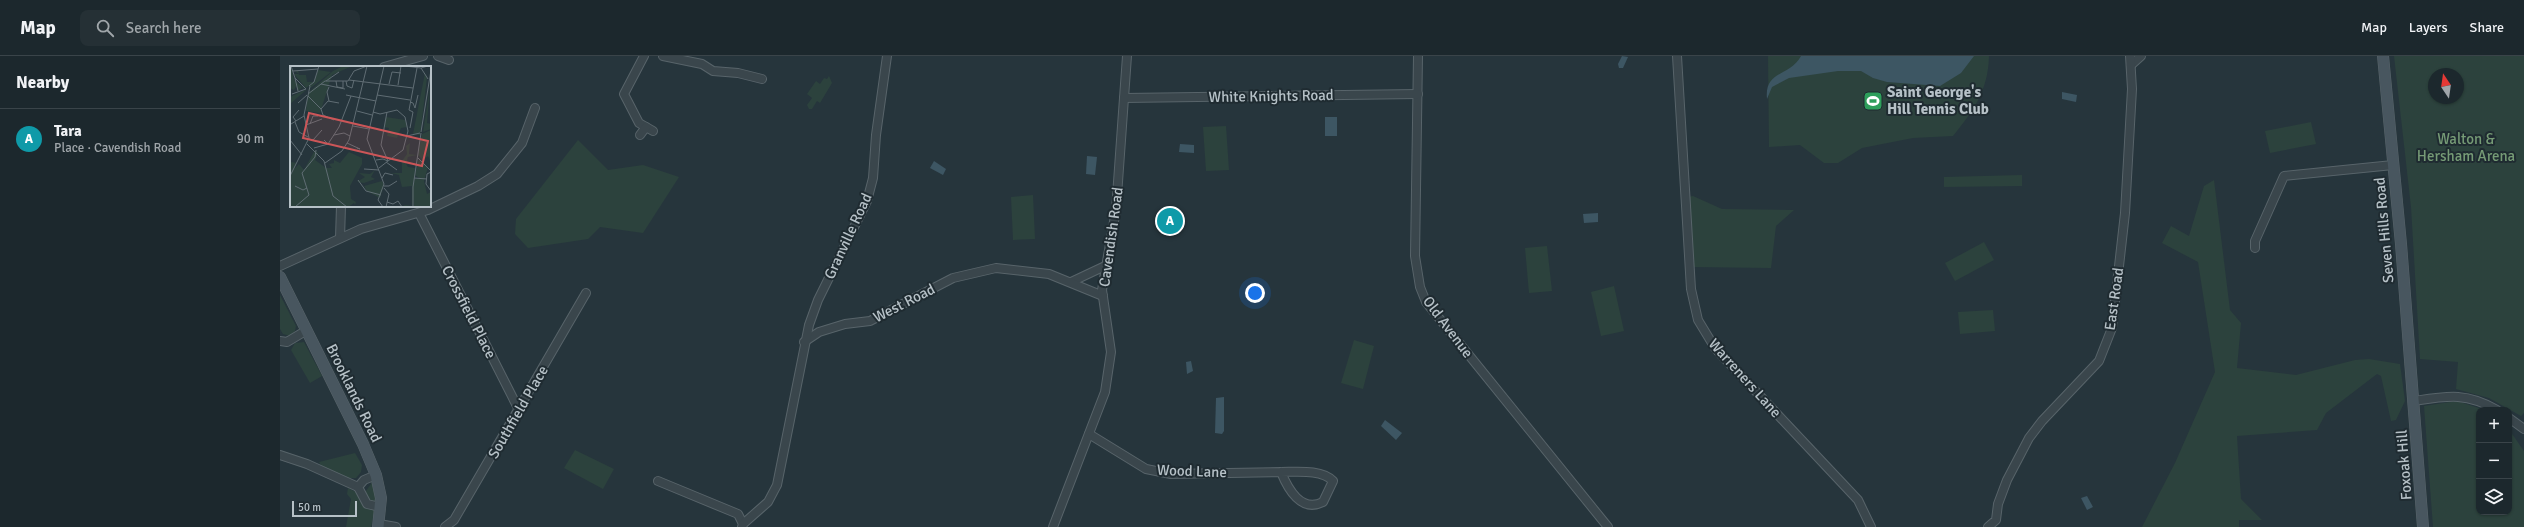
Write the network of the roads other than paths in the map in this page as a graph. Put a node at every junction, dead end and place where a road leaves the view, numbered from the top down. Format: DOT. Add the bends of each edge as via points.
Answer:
graph roads {
  1 [pos="423,56"];
  2 [pos="438,56"];
  3 [pos="644,56"];
  4 [pos="663,56"];
  5 [pos="887,56"];
  6 [pos="1127,56"];
  7 [pos="1418,56"];
  8 [pos="1677,56"];
  9 [pos="2130,56"];
  10 [pos="2141,56"];
  11 [pos="2383,56"];
  12 [pos="449,60"];
  13 [pos="2131,65"];
  14 [pos="388,66"];
  15 [pos="762,79"];
  16 [pos="1418,94"];
  17 [pos="1124,98"];
  18 [pos="535,108"];
  19 [pos="640,135"];
  20 [pos="2393,165"];
  21 [pos="341,207"];
  22 [pos="419,213"];
  23 [pos="340,238"];
  24 [pos="2255,248"];
  25 [pos="280,266"];
  26 [pos="1105,266"];
  27 [pos="280,277"];
  28 [pos="1071,282"];
  29 [pos="586,293"];
  30 [pos="1103,296"];
  31 [pos="307,330"];
  32 [pos="804,342"];
  33 [pos="282,345"];
  34 [pos="2414,401"];
  35 [pos="2490,407"];
  36 [pos="519,410"];
  37 [pos="2512,420"];
  38 [pos="2524,429"];
  39 [pos="1089,434"];
  40 [pos="280,455"];
  41 [pos="1281,472"];
  42 [pos="376,475"];
  43 [pos="658,481"];
  44 [pos="358,487"];
  45 [pos="380,506"];
  46 [pos="742,525"];
  47 [pos="378,526"];
  48 [pos="396,527"];
  49 [pos="445,527"];
  50 [pos="1052,527"];
  51 [pos="1608,527"];
  52 [pos="1871,527"];
  53 [pos="1988,527"];
  54 [pos="2423,527"];
  1 -- 14 [label="street"];
  2 -- 12 [label="street"];
  3 -- 19 [label="street" via="624,94 639,123 650,129"];
  4 -- 15 [label="street" via="702,64 713,71 738,73"];
  5 -- 32 [label="street, Granville Road" via="873,178 867,201 818,300"];
  6 -- 17 [label="street, Cavendish Road"];
  7 -- 16 [label="street, Old Avenue"];
  8 -- 52 [label="street, Warreners Lane" via="1691,289 1698,320 1715,348 1858,500"];
  9 -- 13 [label="street, East Road"];
  10 -- 13 [label="street"];
  11 -- 20 [label="main road, Seven Hills Road"];
  13 -- 53 [label="street, East Road" via="2125,213 2112,328 2107,345 2099,361 2029,438 2007,480 1998,504 1996,520"];
  16 -- 17 [label="street, White Knights Road"];
  16 -- 51 [label="street, Old Avenue" via="1415,256 1420,287 1426,302"];
  17 -- 26 [label="street, Cavendish Road" via="1116,210"];
  18 -- 22 [label="street" via="522,143 497,174 478,186"];
  20 -- 24 [label="street" via="2284,176 2255,241"];
  20 -- 34 [label="main road, Seven Hills Road"];
  21 -- 23 [label="street"];
  22 -- 23 [label="street" via="385,221"];
  22 -- 36 [label="street, Crossfield Place"];
  23 -- 25 [label="street"];
  26 -- 28 [label="street"];
  26 -- 30 [label="street, Cavendish Road"];
  27 -- 31 [label="main road, Brooklands Road"];
  28 -- 30 [label="street, West Road"];
  28 -- 32 [label="street, West Road" via="1049,274 1015,268 980,270 953,278 870,321 819,332"];
  29 -- 36 [label="street, Southfield Place"];
  30 -- 39 [label="street, Cavendish Road" via="1110,339 1109,374"];
  31 -- 33 [label="street"];
  31 -- 42 [label="main road, Brooklands Road"];
  32 -- 46 [label="street" via="777,485 768,502"];
  34 -- 35 [label="street" via="2464,396"];
  34 -- 54 [label="main road, Foxoak Hill"];
  36 -- 49 [label="street, Southfield Place" via="454,520"];
  37 -- 38 [label="street"];
  39 -- 41 [label="street, Wood Lane" via="1146,469 1171,474"];
  39 -- 50 [label="street, Cavendish Road"];
  40 -- 44 [label="street"];
  41 -- 41 [label="street, Wood Lane" via="1292,495 1312,505 1323,502 1332,481 1329,477 1311,472"];
  42 -- 44 [label="street" via="364,480"];
  42 -- 45 [label="main road, Brooklands Road"];
  43 -- 46 [label="street" via="738,514"];
  44 -- 45 [label="street" via="368,504"];
  45 -- 47 [label="main road, Brooklands Road"];
  47 -- 48 [label="street"];
}
